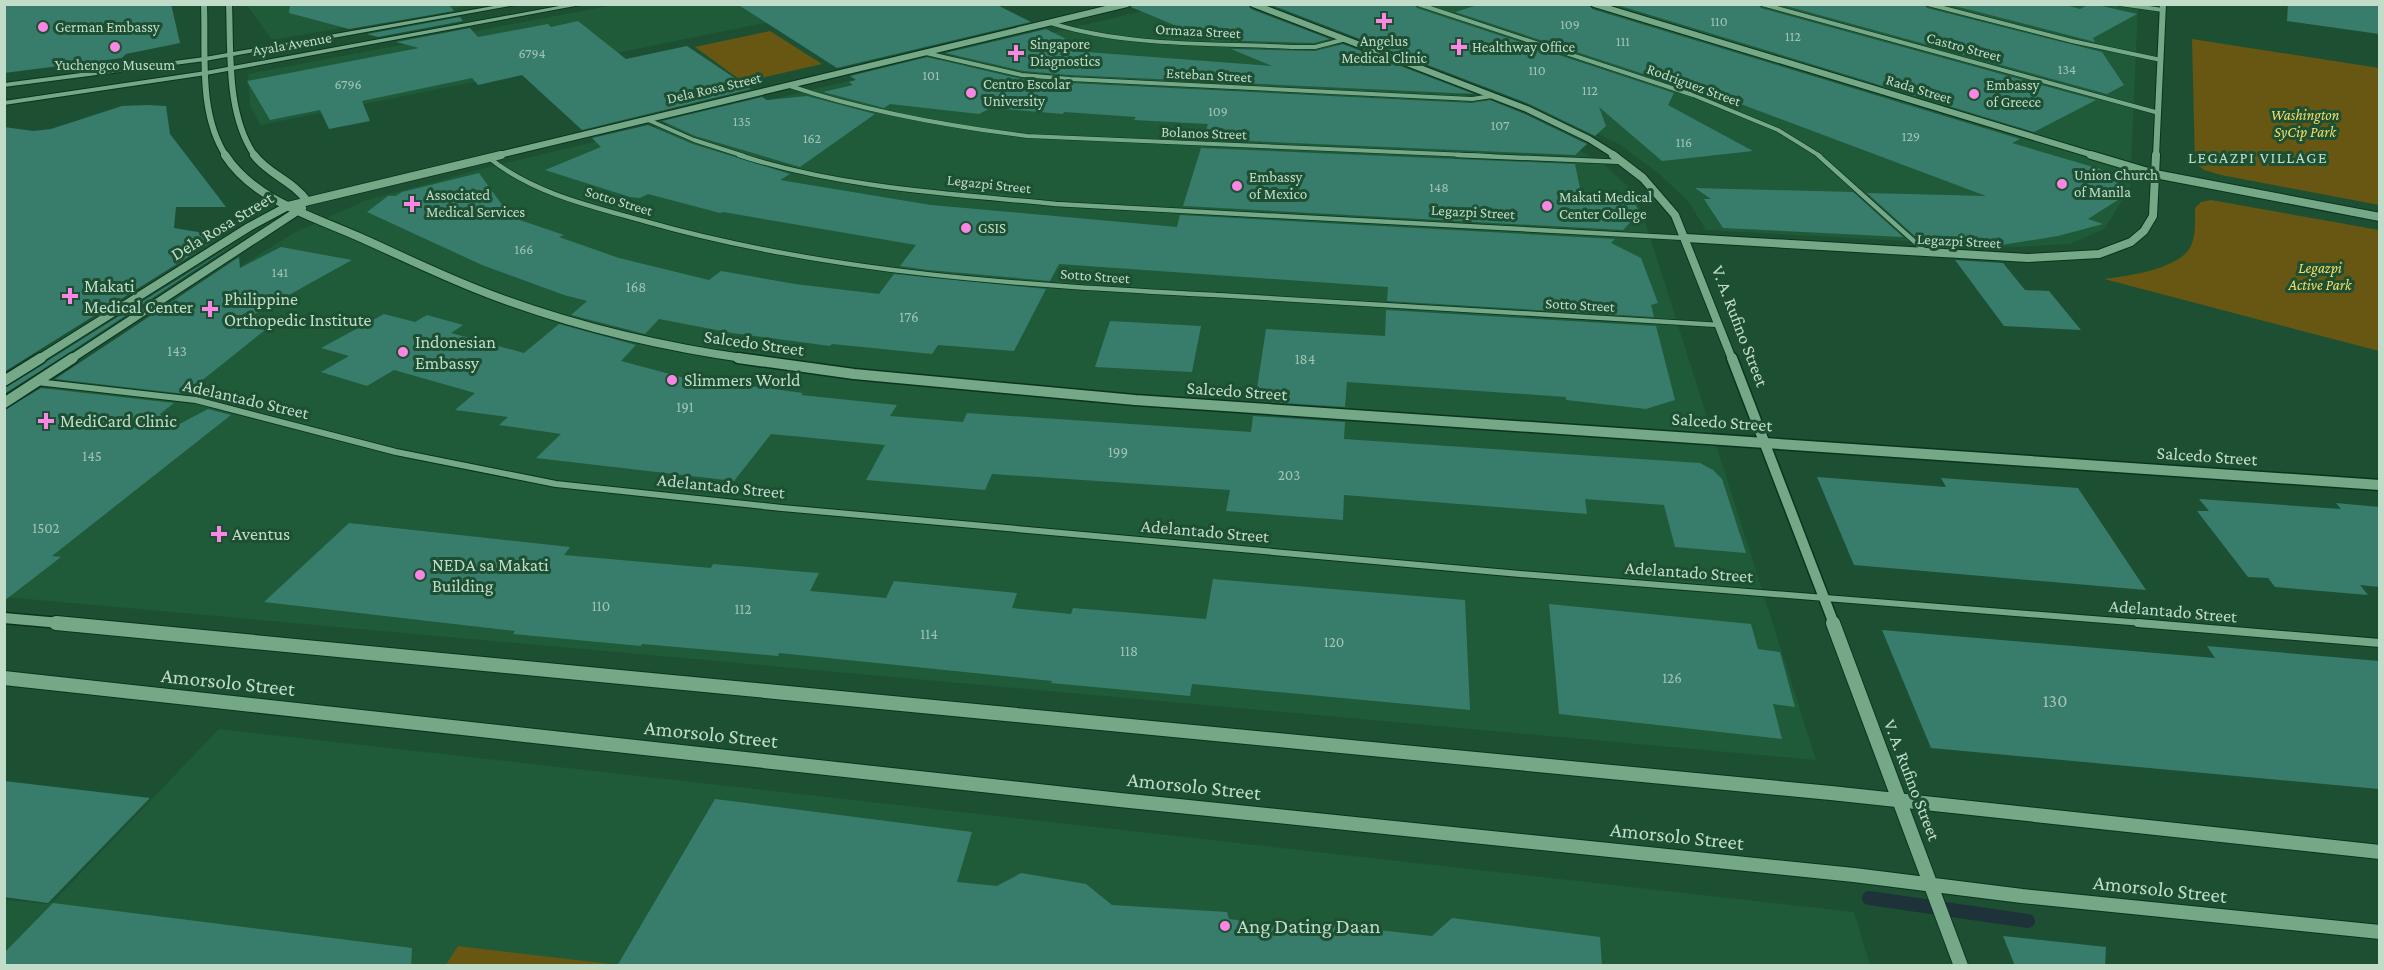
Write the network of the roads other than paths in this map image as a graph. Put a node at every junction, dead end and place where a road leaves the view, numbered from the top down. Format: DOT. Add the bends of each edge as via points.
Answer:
graph roads {
  1 [pos="204,4"];
  2 [pos="229,4"];
  3 [pos="518,4"];
  4 [pos="583,4"];
  5 [pos="1127,4"];
  6 [pos="1253,4"];
  7 [pos="1418,4"];
  8 [pos="1594,4"];
  9 [pos="1762,4"];
  10 [pos="1928,4"];
  11 [pos="2120,4"];
  12 [pos="2163,8"];
  13 [pos="1051,23"];
  14 [pos="1346,39"];
  15 [pos="926,53"];
  16 [pos="232,54"];
  17 [pos="205,59"];
  18 [pos="2161,60"];
  19 [pos="233,68"];
  20 [pos="206,73"];
  21 [pos="4,85"];
  22 [pos="790,86"];
  23 [pos="1493,96"];
  24 [pos="4,103"];
  25 [pos="2159,113"];
  26 [pos="646,119"];
  27 [pos="488,157"];
  28 [pos="1624,162"];
  29 [pos="2155,174"];
  30 [pos="307,201"];
  31 [pos="288,206"];
  32 [pos="300,211"];
  33 [pos="2379,217"];
  34 [pos="1686,238"];
  35 [pos="1927,253"];
  36 [pos="1719,325"];
  37 [pos="4,381"];
  38 [pos="37,382"];
  39 [pos="4,403"];
  40 [pos="1763,441"];
  41 [pos="2379,485"];
  42 [pos="1822,597"];
  43 [pos="4,618"];
  44 [pos="2379,644"];
  45 [pos="4,678"];
  46 [pos="1901,800"];
  47 [pos="2379,852"];
  48 [pos="1930,885"];
  49 [pos="2379,932"];
  50 [pos="1960,966"];
  1 -- 17 [label="street, Salcedo Street"];
  2 -- 16 [label="street"];
  3 -- 16 [label="main road, Ayala Avenue"];
  4 -- 19 [label="main road, Ayala Avenue"];
  5 -- 13 [label="street, Dela Rosa Street"];
  6 -- 14 [label="street, V. A. Rufino Street"];
  7 -- 35 [label="street, Rodriguez Street" via="1693,95 1778,130 1815,152"];
  8 -- 29 [label="street, Rada Street"];
  9 -- 25 [label="street, Castro Street"];
  10 -- 18 [label="street"];
  11 -- 12 [label="street"];
  12 -- 18 [label="street, Legazpi Street"];
  13 -- 14 [label="street, Ormaza Street" via="1079,32 1151,41 1315,47"];
  13 -- 15 [label="street, Dela Rosa Street"];
  14 -- 23 [label="street, V. A. Rufino Street"];
  15 -- 22 [label="street, Dela Rosa Street"];
  15 -- 23 [label="street, Esteban Street" via="1022,75 1070,80 1460,99"];
  16 -- 17 [label="main road, Ayala Avenue"];
  16 -- 19 [label="street"];
  17 -- 20 [label="street, Salcedo Street"];
  17 -- 21 [label="main road, Ayala Avenue"];
  18 -- 25 [label="street, Legazpi Street"];
  19 -- 20 [label="main road, Ayala Avenue"];
  19 -- 30 [label="street" via="236,110 248,144 257,159"];
  20 -- 24 [label="main road, Ayala Avenue"];
  20 -- 31 [label="street, Salcedo Street" via="208,114 216,139 232,166 264,195"];
  22 -- 26 [label="street, Dela Rosa Street"];
  22 -- 28 [label="street, Bolanos Street" via="951,126 1027,136"];
  23 -- 28 [label="street, V. A. Rufino Street" via="1576,132"];
  25 -- 29 [label="street, Legazpi Street"];
  26 -- 27 [label="street, Dela Rosa Street"];
  26 -- 34 [label="street, Legazpi Street" via="747,157 895,187 974,197"];
  27 -- 30 [label="street, Dela Rosa Street"];
  27 -- 36 [label="street, Sotto Street" via="530,183 617,214 730,244 823,262 946,277 1093,288"];
  28 -- 34 [label="street, V. A. Rufino Street" via="1667,203"];
  29 -- 33 [label="street, Rada Street"];
  29 -- 35 [label="street, Legazpi Street" via="2153,216 2147,231 2126,246 2061,258"];
  30 -- 31 [label="street, Dela Rosa Street"];
  30 -- 32 [label="street, Dela Rosa Street"];
  31 -- 32 [label="street, Salcedo Street"];
  31 -- 37 [label="street, Dela Rosa Street"];
  32 -- 38 [label="street, Dela Rosa Street"];
  32 -- 40 [label="street, Salcedo Street" via="496,297 618,335 697,352 854,374 1135,400"];
  34 -- 35 [label="street, Legazpi Street"];
  34 -- 36 [label="street, V. A. Rufino Street"];
  36 -- 40 [label="street, V. A. Rufino Street"];
  38 -- 39 [label="street, Dela Rosa Street"];
  38 -- 42 [label="street, Adelantado Street" via="196,400 396,452 556,484 1520,574"];
  40 -- 41 [label="street, Salcedo Street"];
  40 -- 42 [label="street, V. A. Rufino Street"];
  42 -- 44 [label="street, Adelantado Street"];
  42 -- 46 [label="street, V. A. Rufino Street"];
  43 -- 46 [label="street"];
  45 -- 48 [label="street, Amorsolo Street"];
  46 -- 47 [label="street"];
  46 -- 48 [label="street, V. A. Rufino Street"];
  48 -- 49 [label="street, Amorsolo Street"];
  48 -- 50 [label="street, V. A. Rufino Street"];
}
